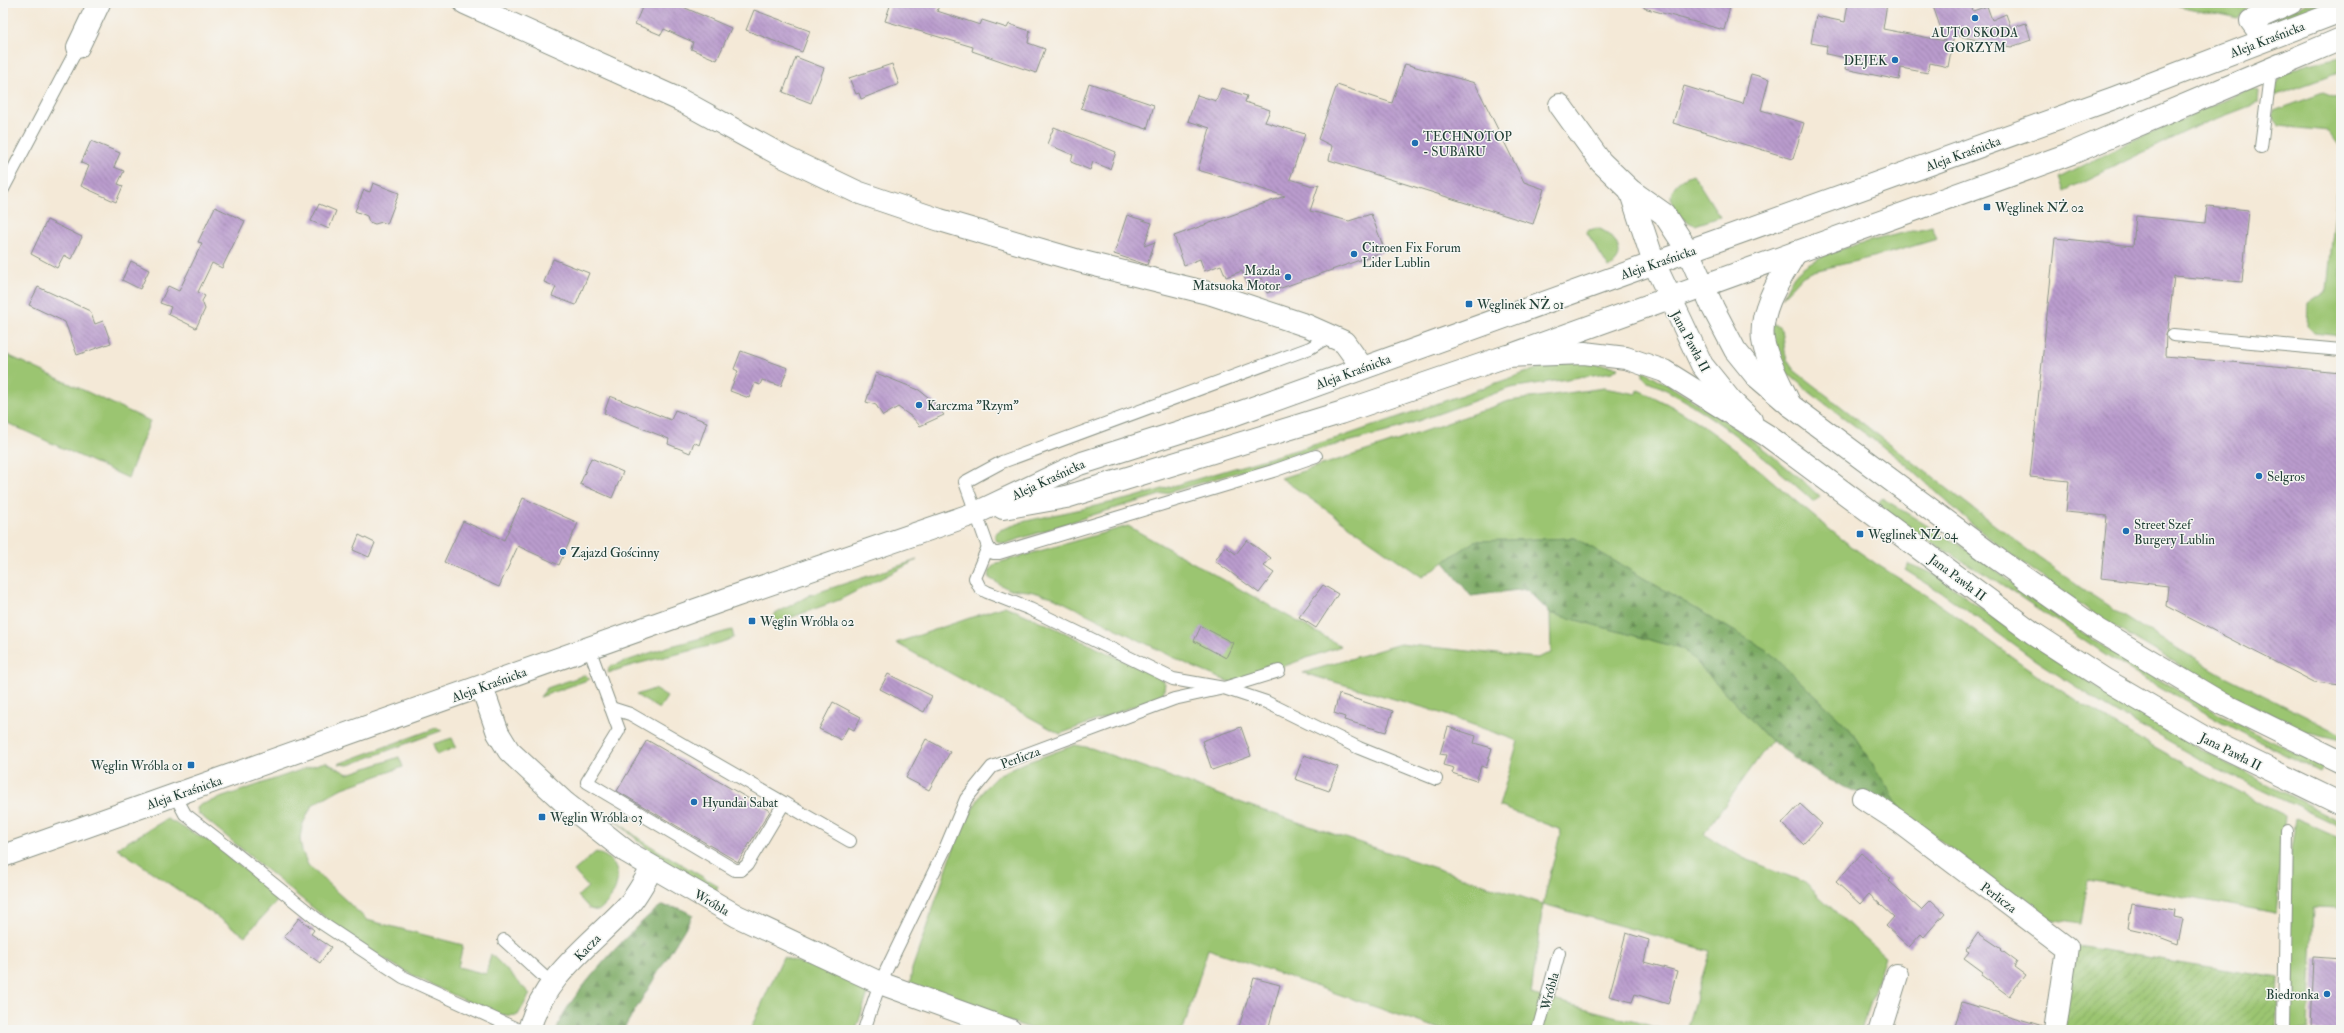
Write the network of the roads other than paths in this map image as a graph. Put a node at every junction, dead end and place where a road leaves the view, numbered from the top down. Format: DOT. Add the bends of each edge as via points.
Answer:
graph roads {
  1 [pos="100,3"];
  2 [pos="465,3"];
  3 [pos="2291,3"];
  4 [pos="2341,10"];
  5 [pos="2264,39"];
  6 [pos="2341,39"];
  7 [pos="78,47"];
  8 [pos="2272,67"];
  9 [pos="1560,105"];
  10 [pos="2262,147"];
  11 [pos="3,189"];
  12 [pos="1630,190"];
  13 [pos="1688,251"];
  14 [pos="1796,252"];
  15 [pos="1654,263"];
  16 [pos="1703,286"];
  17 [pos="1668,298"];
  18 [pos="1331,335"];
  19 [pos="2173,335"];
  20 [pos="2341,350"];
  21 [pos="1507,356"];
  22 [pos="1362,367"];
  23 [pos="1790,405"];
  24 [pos="1768,436"];
  25 [pos="1316,456"];
  26 [pos="976,513"];
  27 [pos="988,547"];
  28 [pos="589,648"];
  29 [pos="1279,671"];
  30 [pos="482,687"];
  31 [pos="1224,688"];
  32 [pos="611,708"];
  33 [pos="2341,762"];
  34 [pos="1436,779"];
  35 [pos="175,795"];
  36 [pos="1863,798"];
  37 [pos="784,803"];
  38 [pos="2341,804"];
  39 [pos="2287,831"];
  40 [pos="850,841"];
  41 [pos="3,856"];
  42 [pos="652,868"];
  43 [pos="504,940"];
  44 [pos="1559,953"];
  45 [pos="1897,975"];
  46 [pos="551,983"];
  47 [pos="880,983"];
  48 [pos="519,1030"];
  49 [pos="529,1030"];
  50 [pos="864,1030"];
  51 [pos="1010,1030"];
  52 [pos="1538,1030"];
  53 [pos="1880,1030"];
  54 [pos="2055,1030"];
  55 [pos="2284,1030"];
  1 -- 7 [label="main road"];
  2 -- 18 [label="main road" via="680,100 786,158 857,192 940,220 1079,261 1212,294"];
  3 -- 5 [label="main road, Aleja Kraśnicka" via="2251,21"];
  4 -- 5 [label="main road, Aleja Kraśnicka"];
  5 -- 13 [label="main road, Aleja Kraśnicka" via="2100,103"];
  6 -- 8 [label="main road, Aleja Kraśnicka"];
  7 -- 11 [label="lane"];
  8 -- 10 [label="lane"];
  8 -- 14 [label="main road, Aleja Kraśnicka" via="2072,153"];
  9 -- 12 [label="main road" via="1601,162"];
  12 -- 13 [label="main road" via="1664,214"];
  12 -- 15 [label="main road, Jana Pawła II"];
  13 -- 15 [label="main road, Aleja Kraśnicka"];
  13 -- 16 [label="main road"];
  14 -- 16 [label="main road, Aleja Kraśnicka"];
  14 -- 23 [label="main road" via="1774,289 1768,304 1764,328 1766,349"];
  15 -- 17 [label="main road, Jana Pawła II"];
  15 -- 22 [label="main road, Aleja Kraśnicka"];
  16 -- 17 [label="main road, Aleja Kraśnicka"];
  16 -- 23 [label="main road" via="1722,327 1741,358 1756,376"];
  17 -- 21 [label="main road, Aleja Kraśnicka"];
  17 -- 24 [label="main road, Jana Pawła II" via="1705,369 1731,400"];
  18 -- 22 [label="main road" via="1344,342"];
  18 -- 26 [label="lane" via="1310,348 1002,462 965,482"];
  19 -- 20 [label="lane"];
  21 -- 24 [label="main road" via="1584,353 1613,355 1638,361 1678,378"];
  21 -- 26 [label="main road, Aleja Kraśnicka" via="1340,414 1066,497"];
  22 -- 26 [label="main road, Aleja Kraśnicka" via="1233,415 1079,464"];
  23 -- 33 [label="main road" via="2098,629 2221,703"];
  24 -- 38 [label="main road, Jana Pawła II" via="2033,633 2104,679 2212,742"];
  25 -- 27 [label="lane" via="1008,551 993,553"];
  26 -- 27 [label="lane"];
  26 -- 28 [label="main road, Aleja Kraśnicka"];
  27 -- 31 [label="lane" via="975,578 980,588 1030,609 1174,679"];
  28 -- 30 [label="main road, Aleja Kraśnicka"];
  28 -- 32 [label="lane"];
  29 -- 31 [label="lane, Perlicza"];
  30 -- 35 [label="main road, Aleja Kraśnicka"];
  30 -- 42 [label="main road, Wróbla" via="498,734 509,751 565,803 627,852"];
  31 -- 34 [label="lane" via="1266,702 1359,748"];
  31 -- 47 [label="lane, Perlicza" via="1174,699 992,766 966,798 945,849"];
  32 -- 37 [label="lane" via="630,714"];
  32 -- 37 [label="lane" via="619,730 587,782 735,870 741,870 747,864"];
  35 -- 41 [label="main road, Aleja Kraśnicka"];
  35 -- 48 [label="lane" via="185,814 323,924 403,977"];
  36 -- 54 [label="main road, Perlicza" via="1906,827 2066,948"];
  37 -- 40 [label="lane"];
  39 -- 55 [label="lane"];
  42 -- 46 [label="main road, Kacza" via="632,900"];
  42 -- 47 [label="main road, Wróbla" via="737,916"];
  43 -- 46 [label="lane"];
  44 -- 52 [label="lane, Wróbla"];
  45 -- 53 [label="main road"];
  46 -- 49 [label="main road, Kacza" via="533,1014"];
  47 -- 50 [label="lane, Perlicza"];
  47 -- 51 [label="main road, Wróbla"];
}
